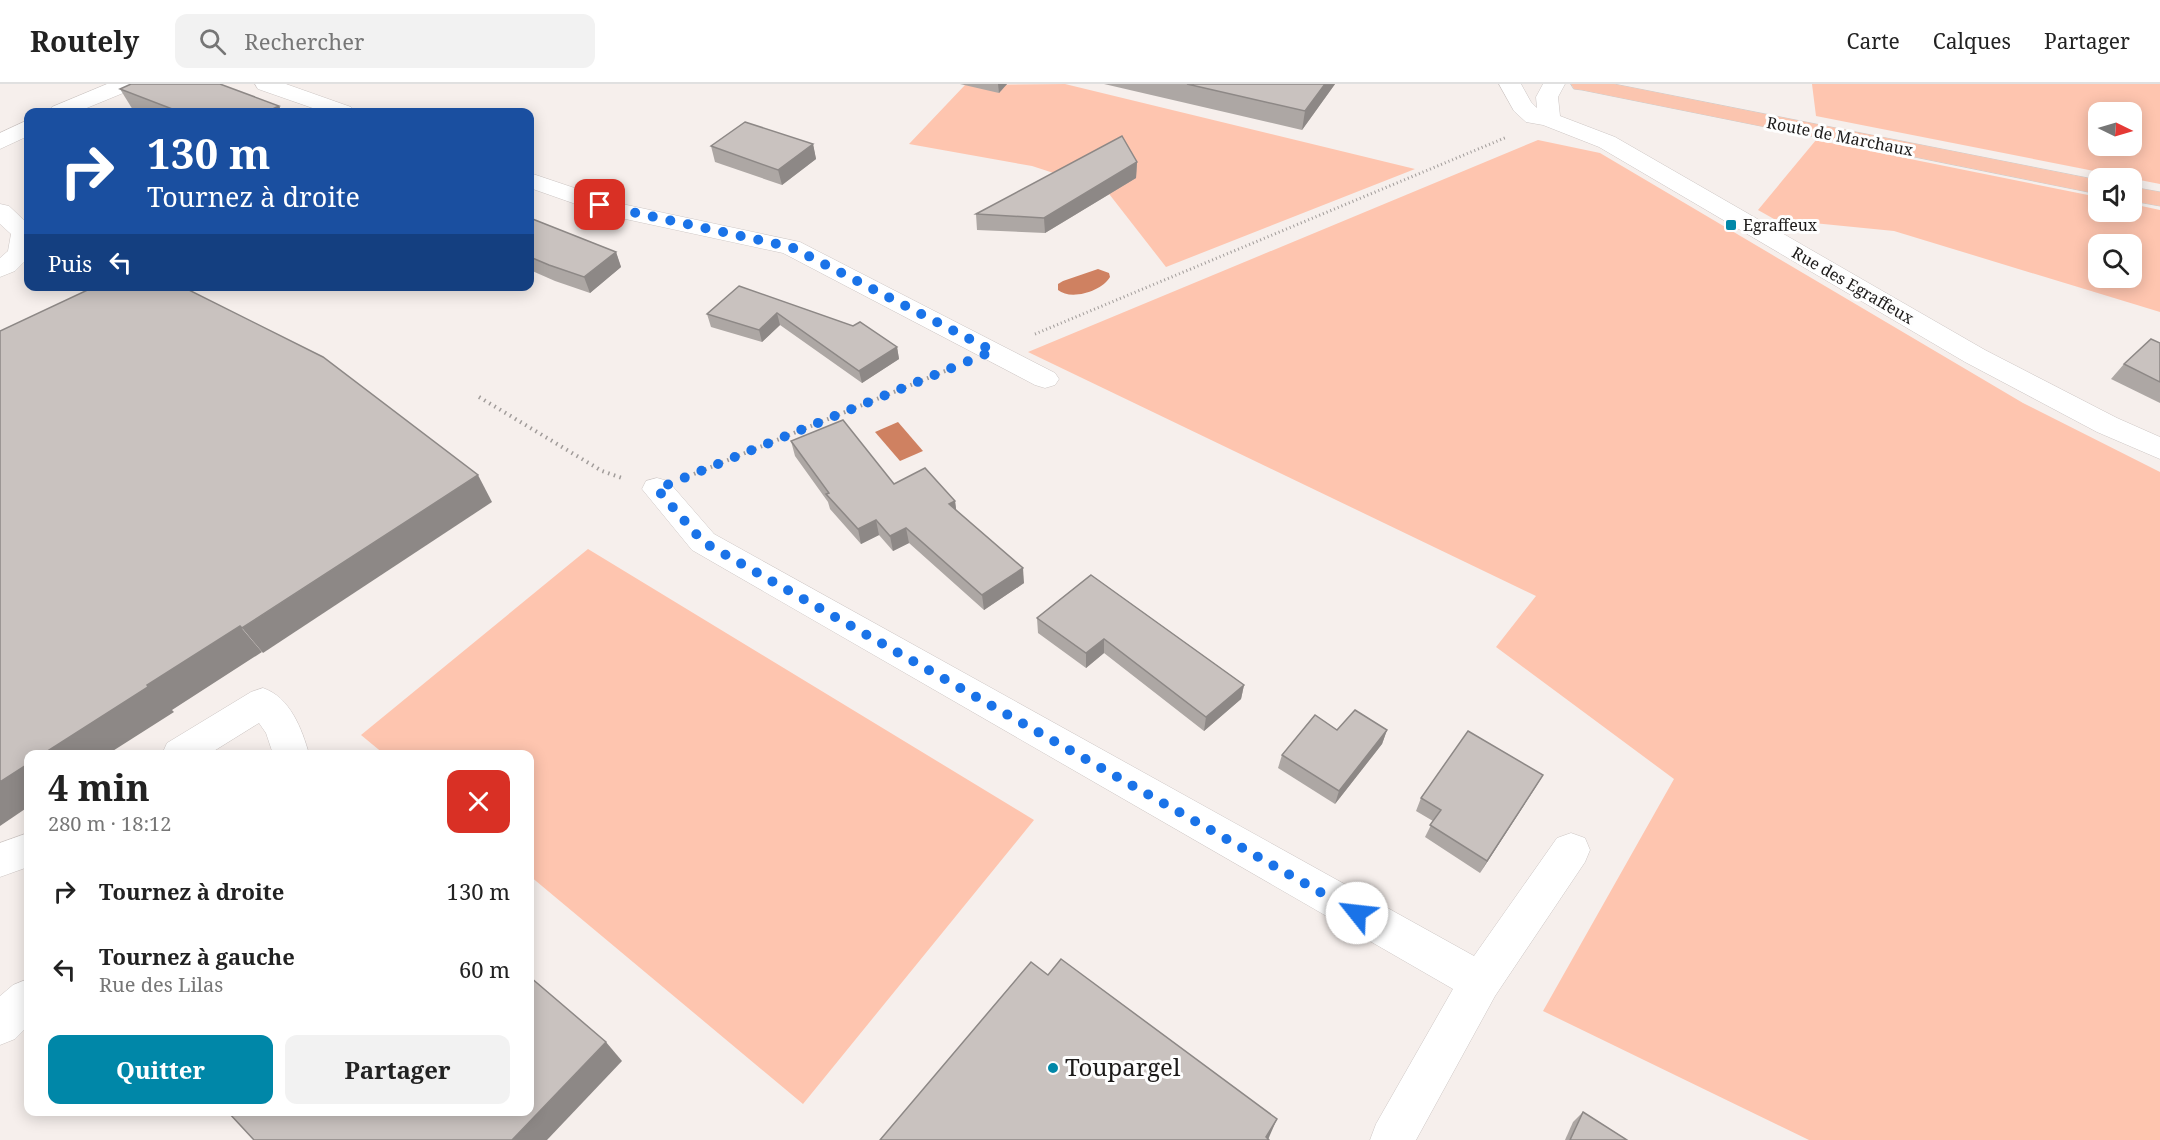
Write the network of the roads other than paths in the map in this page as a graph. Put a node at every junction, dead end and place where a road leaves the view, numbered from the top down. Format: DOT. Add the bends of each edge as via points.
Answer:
graph roads {
  1 [pos="125,84"];
  2 [pos="266,84"];
  3 [pos="1510,84"];
  4 [pos="1554,84"];
  5 [pos="1582,84"];
  6 [pos="69,108"];
  7 [pos="332,108"];
  8 [pos="1549,120"];
  9 [pos="24,129"];
  10 [pos="0,142"];
  11 [pos="534,181"];
  12 [pos="2088,185"];
  13 [pos="2142,196"];
  14 [pos="2160,199"];
  15 [pos="0,211"];
  16 [pos="0,270"];
  17 [pos="1045,379"];
  18 [pos="2160,449"];
  19 [pos="657,489"];
  20 [pos="186,750"];
  21 [pos="290,750"];
  22 [pos="1571,850"];
  23 [pos="24,851"];
  24 [pos="0,860"];
  25 [pos="1480,982"];
  26 [pos="24,1003"];
  27 [pos="0,1024"];
  28 [pos="1392,1140"];
  1 -- 6 [label="street"];
  2 -- 7 [label="street"];
  3 -- 8 [label="street, Rue des Egraffeux" via="1522,106 1534,117"];
  4 -- 8 [label="street" via="1547,97"];
  5 -- 12 [label="main road, Route de Marchaux"];
  8 -- 18 [label="street, Rue des Egraffeux" via="1607,142 1975,356"];
  9 -- 10 [label="street"];
  11 -- 17 [label="street" via="616,210 791,247"];
  13 -- 14 [label="main road"];
  15 -- 16 [label="street" via="23,232 23,249"];
  19 -- 25 [label="street" via="703,542"];
  20 -- 21 [label="street" via="263,702 282,728"];
  22 -- 25 [label="street"];
  23 -- 24 [label="street"];
  25 -- 28 [label="street"];
  26 -- 27 [label="street"];
}
